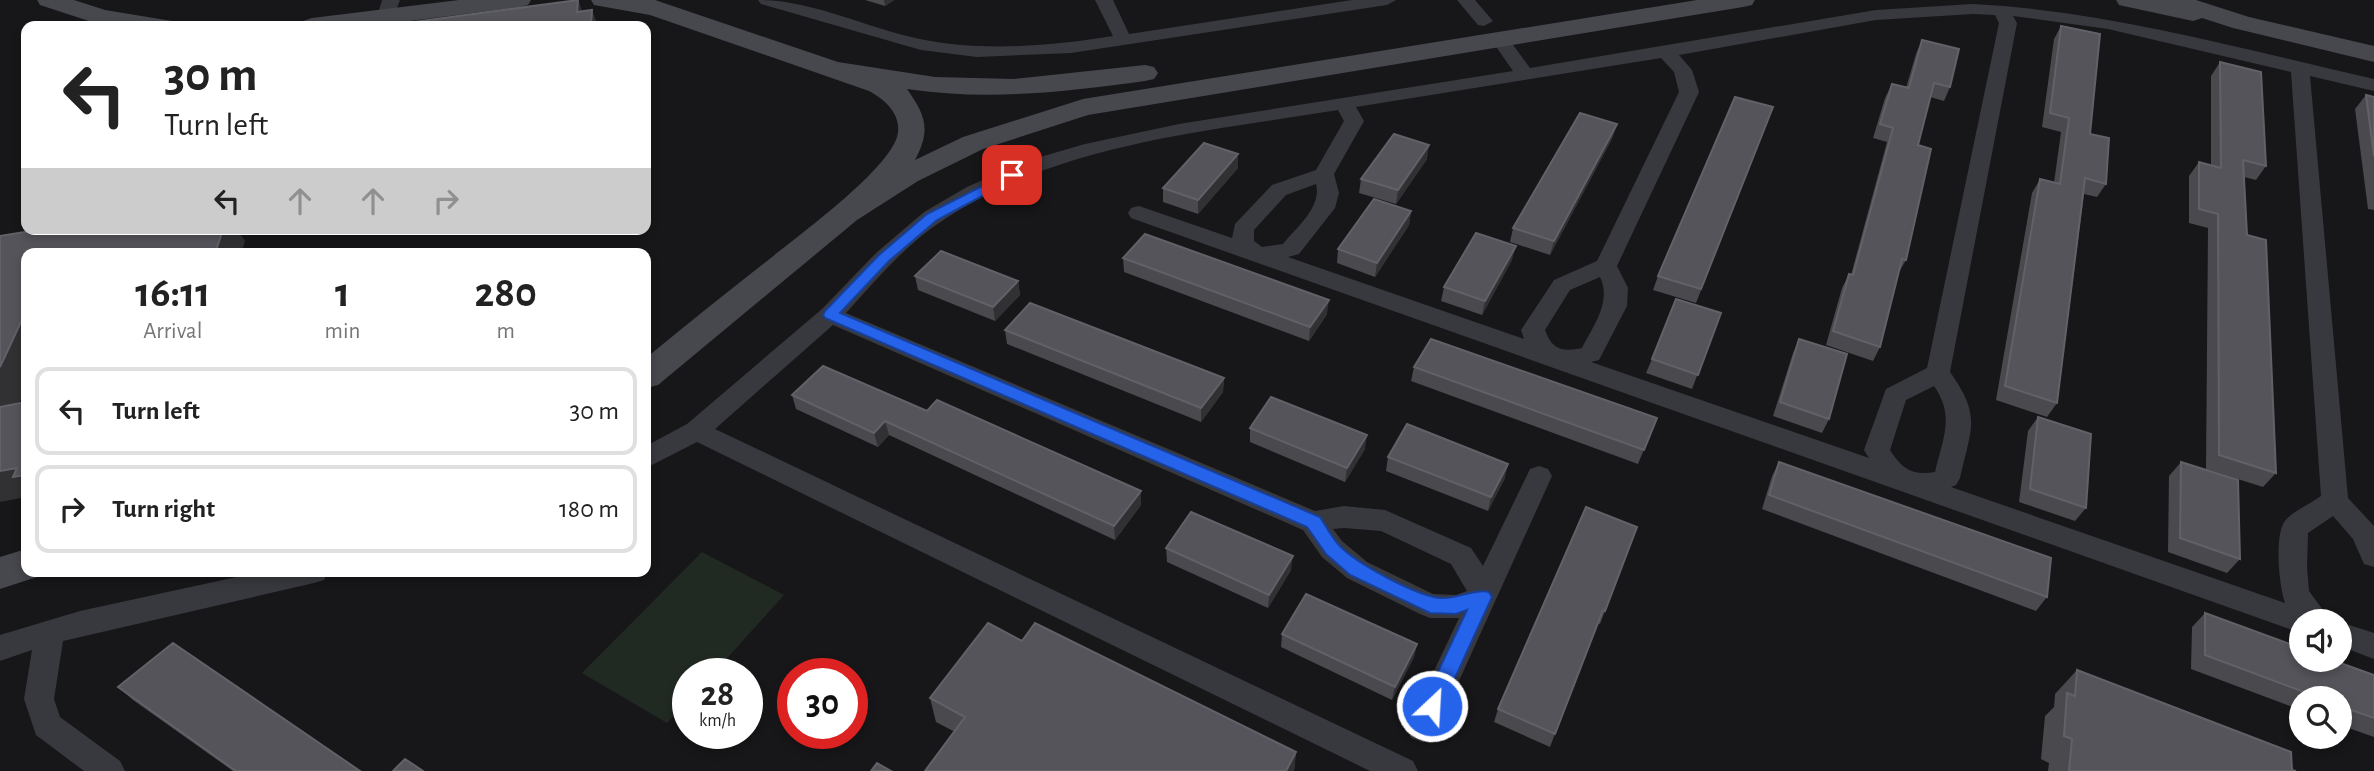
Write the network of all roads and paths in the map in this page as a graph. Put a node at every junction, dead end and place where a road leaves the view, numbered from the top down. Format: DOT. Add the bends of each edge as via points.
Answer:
graph roads {
  1 [pos="49,0"];
  2 [pos="519,0"];
  3 [pos="603,0"];
  4 [pos="767,0"];
  5 [pos="1104,0"];
  6 [pos="1387,0"];
  7 [pos="1466,0"];
  8 [pos="1615,0"];
  9 [pos="1743,0"];
  10 [pos="2128,0"];
  11 [pos="2171,0"];
  12 [pos="2221,0"];
  13 [pos="789,3"];
  14 [pos="388,8"];
  15 [pos="2001,11"];
  16 [pos="129,21"];
  17 [pos="333,21"];
  18 [pos="2242,23"];
  19 [pos="1491,30"];
  20 [pos="1122,39"];
  21 [pos="2374,39"];
  22 [pos="1665,52"];
  23 [pos="2374,54"];
  24 [pos="2300,69"];
  25 [pos="839,70"];
  26 [pos="1525,74"];
  27 [pos="2374,85"];
  28 [pos="1345,105"];
  29 [pos="1324,174"];
  30 [pos="846,213"];
  31 [pos="1139,213"];
  32 [pos="1256,254"];
  33 [pos="1606,266"];
  34 [pos="830,315"];
  35 [pos="1553,358"];
  36 [pos="651,372"];
  37 [pos="1938,373"];
  38 [pos="696,431"];
  39 [pos="651,455"];
  40 [pos="1539,476"];
  41 [pos="1911,484"];
  42 [pos="2335,501"];
  43 [pos="1313,522"];
  44 [pos="2374,556"];
  45 [pos="21,567"];
  46 [pos="0,573"];
  47 [pos="272,577"];
  48 [pos="230,582"];
  49 [pos="1483,597"];
  50 [pos="2304,609"];
  51 [pos="2289,616"];
  52 [pos="2374,631"];
  53 [pos="50,632"];
  54 [pos="2352,636"];
  55 [pos="2352,638"];
  56 [pos="2374,646"];
  57 [pos="0,648"];
  58 [pos="1422,728"];
  59 [pos="109,771"];
  60 [pos="1402,771"];
  1 -- 16 [label="main road"];
  2 -- 14 [label="main road"];
  3 -- 25 [label="main road" via="655,9"];
  4 -- 13 [label="street"];
  5 -- 20 [label="street"];
  6 -- 20 [label="street"];
  7 -- 19 [label="street"];
  8 -- 19 [label="main road"];
  9 -- 19 [label="main road"];
  10 -- 18 [label="main road"];
  11 -- 18 [label="main road"];
  12 -- 21 [label="main road"];
  13 -- 20 [label="street" via="921,45 966,50 1071,48"];
  14 -- 17 [label="main road"];
  15 -- 22 [label="street" via="1876,15"];
  15 -- 24 [label="street" via="2108,24"];
  15 -- 37 [label="street" via="2008,23"];
  18 -- 23 [label="main road"];
  19 -- 25 [label="main road" via="1069,83 936,85"];
  19 -- 26 [label="street"];
  19 -- 30 [label="main road" via="1072,110 964,147"];
  22 -- 26 [label="street"];
  22 -- 33 [label="street" via="1683,69 1689,92"];
  24 -- 27 [label="street"];
  24 -- 42 [label="street"];
  25 -- 30 [label="main road" via="897,95 908,113 912,134 902,158"];
  26 -- 28 [label="street"];
  28 -- 29 [label="street" via="1354,121"];
  28 -- 34 [label="street" via="1178,130 1030,166 932,217 884,258"];
  29 -- 32 [label="street" via="1329,193 1324,208 1291,249"];
  29 -- 32 [label="street" via="1279,190 1243,229 1243,243"];
  30 -- 36 [label="main road"];
  31 -- 32 [label="street"];
  32 -- 35 [label="street"];
  33 -- 35 [label="street" via="1616,288 1615,306 1591,354 1570,360"];
  33 -- 35 [label="street" via="1562,285 1533,330 1537,346"];
  34 -- 38 [label="street"];
  34 -- 43 [label="street"];
  35 -- 41 [label="street"];
  37 -- 41 [label="street" via="1956,399 1960,421 1947,478 1927,486"];
  37 -- 41 [label="street" via="1895,395 1877,450 1886,469"];
  38 -- 39 [label="street"];
  38 -- 60 [label="street"];
  40 -- 49 [label="street"];
  41 -- 51 [label="street"];
  42 -- 44 [label="street" via="2364,533"];
  42 -- 50 [label="street" via="2295,528 2293,593"];
  43 -- 49 [label="street" via="1332,549 1357,570 1430,606 1456,607"];
  43 -- 49 [label="street" via="1344,517 1385,521 1461,556"];
  45 -- 46 [label="main road"];
  47 -- 48 [label="street"];
  48 -- 53 [label="street"];
  49 -- 58 [label="street"];
  52 -- 54 [label="street"];
  53 -- 57 [label="street"];
  53 -- 59 [label="street" via="39,699 47,725"];
  55 -- 56 [label="street"];
}
